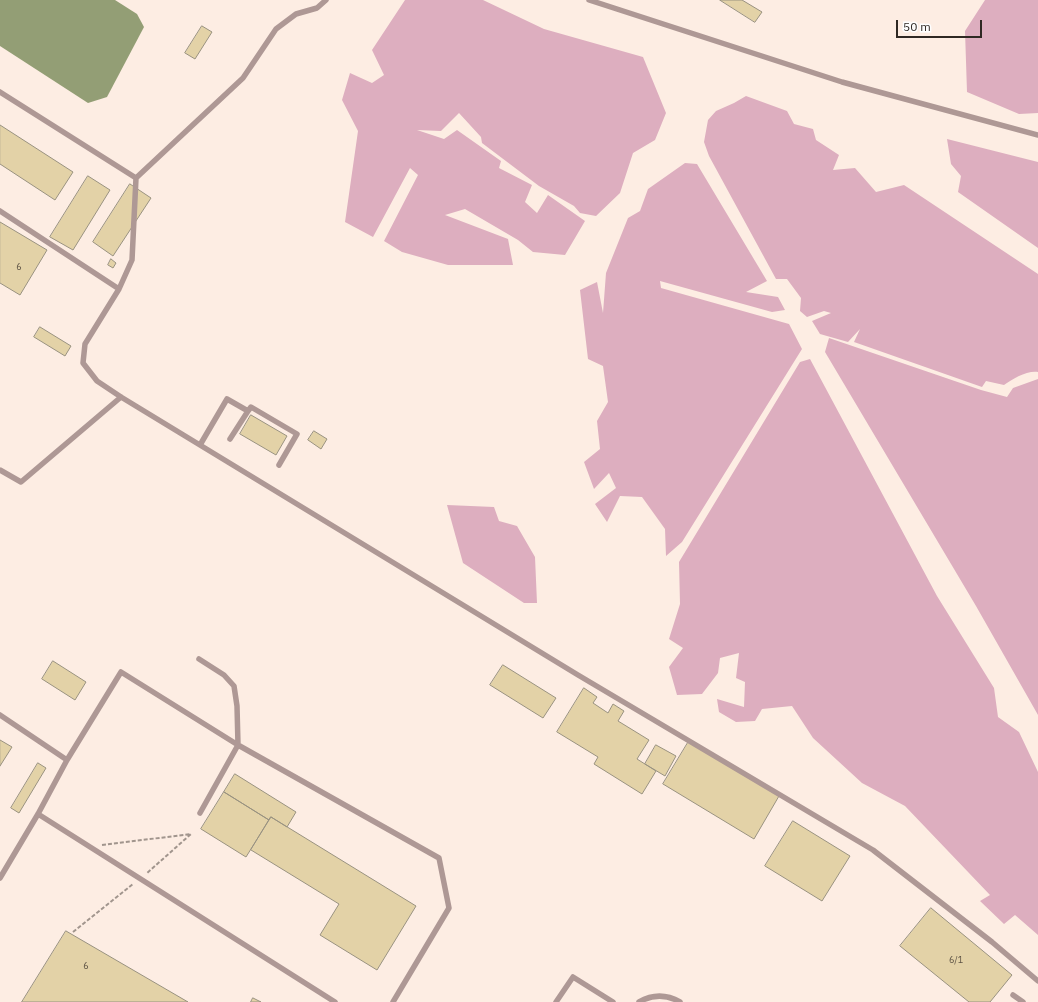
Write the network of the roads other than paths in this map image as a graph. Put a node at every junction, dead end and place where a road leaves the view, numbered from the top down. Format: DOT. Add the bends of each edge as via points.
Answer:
graph roads {
  1 [pos="326,0"];
  2 [pos="589,0"];
  3 [pos="0,92"];
  4 [pos="1038,135"];
  5 [pos="136,178"];
  6 [pos="0,210"];
  7 [pos="120,289"];
  8 [pos="121,397"];
  9 [pos="248,411"];
  10 [pos="230,439"];
  11 [pos="200,445"];
  12 [pos="279,465"];
  13 [pos="0,470"];
  14 [pos="199,659"];
  15 [pos="0,715"];
  16 [pos="238,745"];
  17 [pos="67,760"];
  18 [pos="200,813"];
  19 [pos="38,814"];
  20 [pos="0,878"];
  21 [pos="1038,981"];
  22 [pos="1012,996"];
  23 [pos="335,1002"];
  24 [pos="393,1002"];
  25 [pos="556,1002"];
  26 [pos="613,1002"];
  27 [pos="639,1002"];
  28 [pos="680,1002"];
  29 [pos="1023,1002"];
  1 -- 5 [label="lane" via="317,8 296,14 276,29 243,78"];
  2 -- 4 [label="lane" via="842,82"];
  3 -- 5 [label="lane"];
  5 -- 7 [label="lane" via="132,260"];
  6 -- 7 [label="lane"];
  7 -- 8 [label="lane" via="85,344 83,363 97,381"];
  8 -- 11 [label="lane"];
  8 -- 13 [label="lane" via="21,482"];
  9 -- 10 [label="lane"];
  9 -- 11 [label="lane" via="227,399"];
  9 -- 12 [label="lane" via="251,407 297,434"];
  11 -- 21 [label="lane" via="873,850"];
  14 -- 16 [label="lane" via="224,675 234,686"];
  15 -- 17 [label="lane"];
  16 -- 17 [label="lane" via="121,672"];
  16 -- 18 [label="lane"];
  16 -- 24 [label="lane" via="439,858 449,908"];
  17 -- 19 [label="lane"];
  19 -- 20 [label="lane"];
  19 -- 23 [label="lane"];
  22 -- 29 [label="lane"];
  25 -- 26 [label="lane" via="573,977"];
  27 -- 28 [label="lane" via="648,996 663,996"];
}
